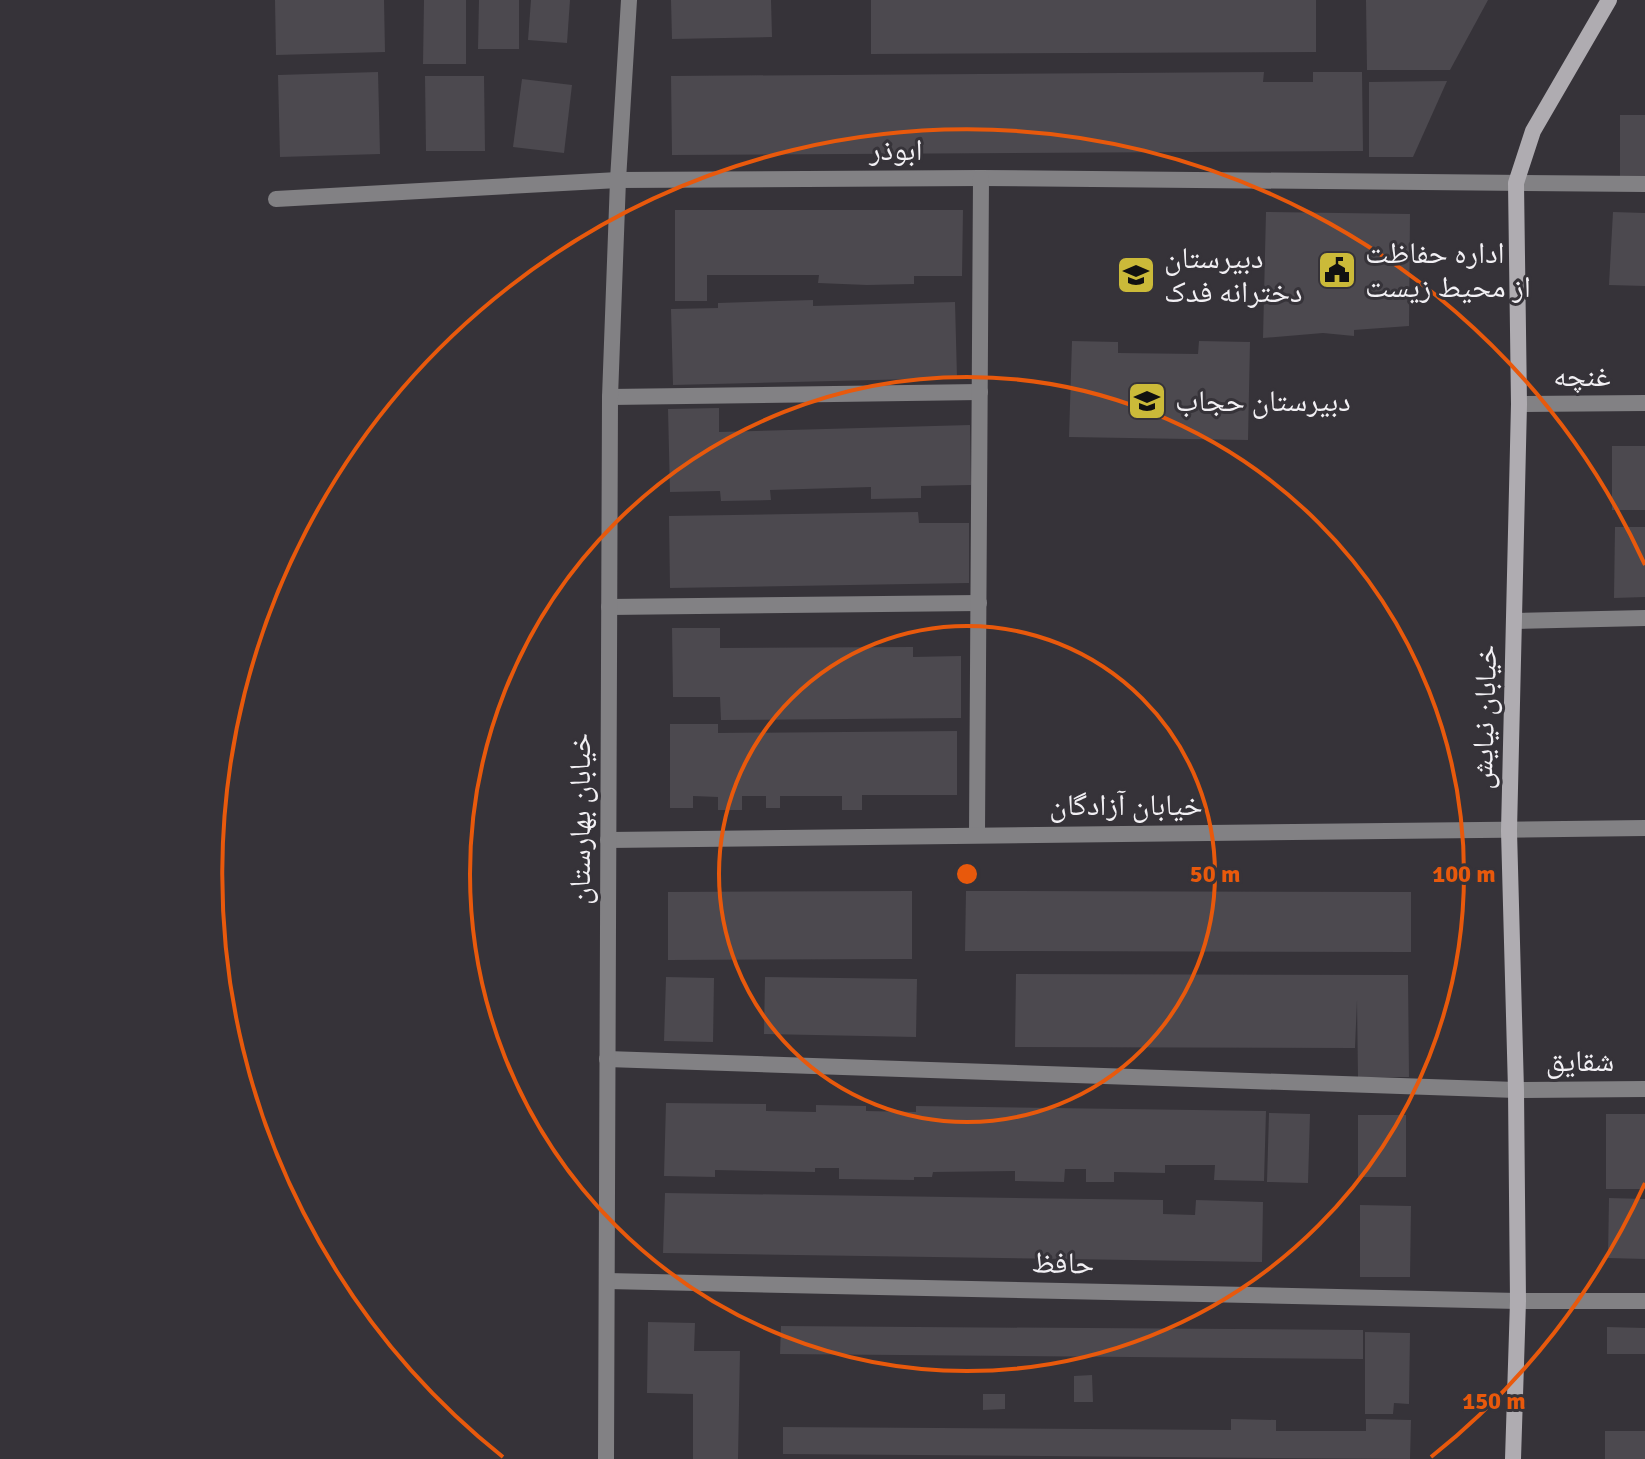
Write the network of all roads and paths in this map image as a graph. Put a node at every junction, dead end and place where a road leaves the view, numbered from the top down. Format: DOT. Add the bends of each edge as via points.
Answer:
graph roads {
  1 [pos="629,0"];
  2 [pos="1609,0"];
  3 [pos="981,178"];
  4 [pos="618,180"];
  5 [pos="1516,183"];
  6 [pos="1645,184"];
  7 [pos="276,199"];
  8 [pos="980,392"];
  9 [pos="610,397"];
  10 [pos="1645,403"];
  11 [pos="1519,404"];
  12 [pos="979,603"];
  13 [pos="609,607"];
  14 [pos="1645,618"];
  15 [pos="1514,621"];
  16 [pos="1645,828"];
  17 [pos="1509,831"];
  18 [pos="977,834"];
  19 [pos="608,840"];
  20 [pos="607,1059"];
  21 [pos="1645,1089"];
  22 [pos="1516,1090"];
  23 [pos="607,1281"];
  24 [pos="1518,1301"];
  25 [pos="1645,1301"];
  26 [pos="606,1459"];
  27 [pos="1513,1459"];
  1 -- 4 [label="street, خیابان بهارستان"];
  2 -- 5 [label="street, خیابان نیایش" via="1533,131"];
  3 -- 4 [label="street, ابوذر"];
  3 -- 5 [label="street, ابوذر"];
  3 -- 8 [label="street"];
  4 -- 7 [label="street, ابوذر"];
  4 -- 9 [label="street, خیابان بهارستان"];
  5 -- 6 [label="street, ابوذر"];
  5 -- 11 [label="street, خیابان نیایش"];
  8 -- 9 [label="street"];
  8 -- 12 [label="street"];
  9 -- 13 [label="street, خیابان بهارستان"];
  10 -- 11 [label="street, غنچه"];
  11 -- 15 [label="street, خیابان نیایش"];
  12 -- 13 [label="street"];
  12 -- 18 [label="street"];
  13 -- 19 [label="street, خیابان بهارستان"];
  14 -- 15 [label="street"];
  15 -- 17 [label="street, خیابان نیایش"];
  16 -- 17 [label="street, خیابان آزادگان"];
  17 -- 18 [label="street, خیابان آزادگان"];
  17 -- 22 [label="street, خیابان نیایش"];
  18 -- 19 [label="street, خیابان آزادگان"];
  19 -- 20 [label="street, خیابان بهارستان"];
  20 -- 22 [label="street, شقایق"];
  20 -- 23 [label="street, خیابان بهارستان"];
  21 -- 22 [label="street, شقایق"];
  22 -- 24 [label="street, خیابان نیایش"];
  23 -- 24 [label="street, حافظ"];
  23 -- 26 [label="street, خیابان بهارستان"];
  24 -- 25 [label="street, حافظ"];
  24 -- 27 [label="street, خیابان نیایش"];
}
